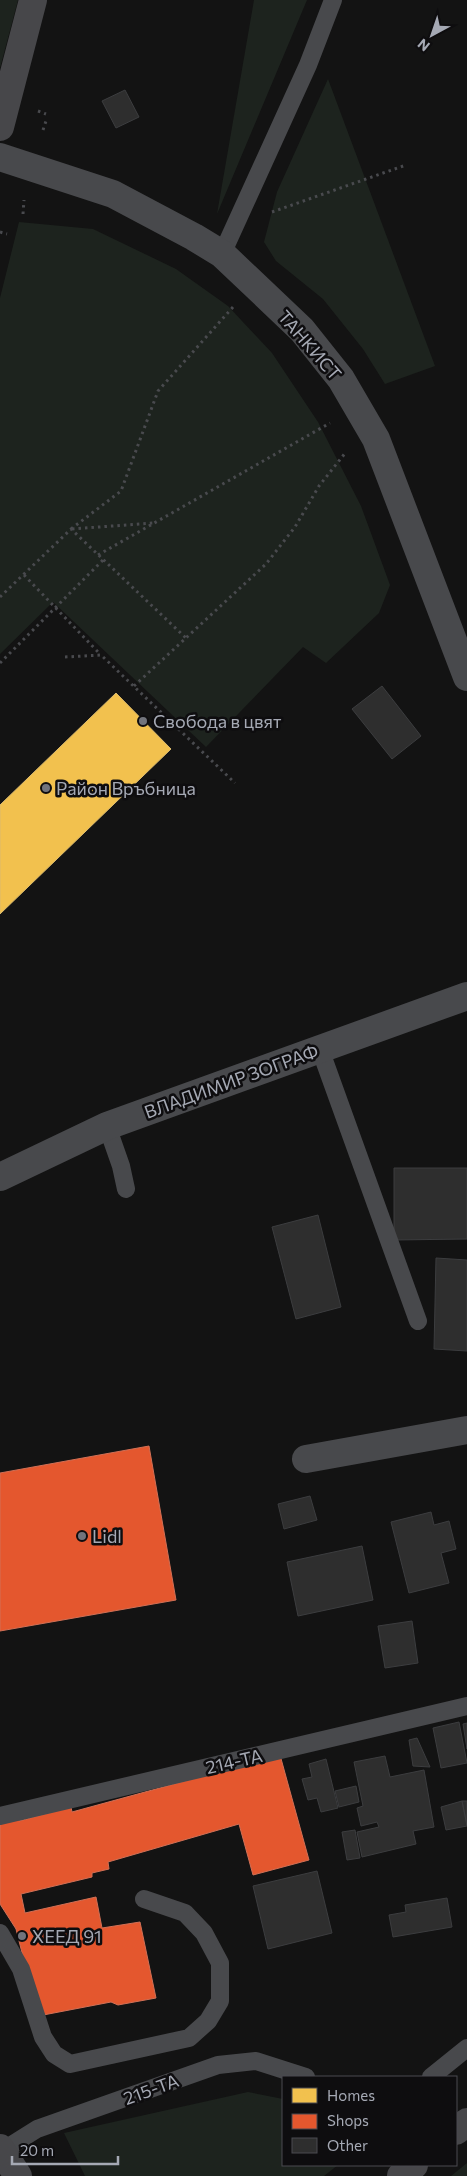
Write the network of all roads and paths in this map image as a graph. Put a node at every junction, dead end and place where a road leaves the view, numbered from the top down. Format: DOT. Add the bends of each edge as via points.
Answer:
graph roads {
  1 [pos="33,0"];
  2 [pos="333,0"];
  3 [pos="38,111"];
  4 [pos="0,127"];
  5 [pos="43,130"];
  6 [pos="0,157"];
  7 [pos="406,165"];
  8 [pos="24,200"];
  9 [pos="23,214"];
  10 [pos="236,225"];
  11 [pos="0,232"];
  12 [pos="7,234"];
  13 [pos="222,254"];
  14 [pos="254,283"];
  15 [pos="358,407"];
  16 [pos="331,423"];
  17 [pos="335,430"];
  18 [pos="343,444"];
  19 [pos="155,522"];
  20 [pos="71,529"];
  21 [pos="98,555"];
  22 [pos="103,560"];
  23 [pos="24,575"];
  24 [pos="0,596"];
  25 [pos="54,608"];
  26 [pos="187,639"];
  27 [pos="100,654"];
  28 [pos="65,657"];
  29 [pos="0,663"];
  30 [pos="467,677"];
  31 [pos="134,686"];
  32 [pos="235,783"];
  33 [pos="467,996"];
  34 [pos="320,1049"];
  35 [pos="107,1126"];
  36 [pos="0,1178"];
  37 [pos="126,1189"];
  38 [pos="418,1320"];
  39 [pos="467,1430"];
  40 [pos="306,1458"];
  41 [pos="467,1706"];
  42 [pos="0,1816"];
  43 [pos="144,1898"];
  44 [pos="0,1934"];
  45 [pos="467,2048"];
  46 [pos="303,2076"];
  47 [pos="432,2076"];
  48 [pos="467,2122"];
  49 [pos="457,2130"];
  50 [pos="1,2150"];
  51 [pos="413,2166"];
  52 [pos="18,2176"];
  53 [pos="400,2176"];
  1 -- 4 [label="street"];
  2 -- 10 [label="lane" via="308,65"];
  3 -- 5 [label="path" via="46,116"];
  6 -- 13 [label="street, ТАНКИСТ" via="114,194"];
  7 -- 10 [label="path"];
  8 -- 9 [label="path"];
  10 -- 13 [label="lane"];
  11 -- 12 [label="path"];
  13 -- 14 [label="street, ТАНКИСТ"];
  14 -- 15 [label="street, ТАНКИСТ" via="302,330 341,379"];
  14 -- 20 [label="path" via="158,391 121,491"];
  15 -- 16 [label="path"];
  15 -- 30 [label="street, ТАНКИСТ" via="376,439"];
  16 -- 17 [label="path"];
  16 -- 19 [label="path"];
  18 -- 26 [label="path" via="347,450 318,486 295,527 266,564"];
  19 -- 20 [label="path"];
  19 -- 21 [label="path"];
  20 -- 21 [label="path"];
  20 -- 23 [label="path"];
  21 -- 22 [label="path"];
  22 -- 25 [label="path"];
  22 -- 26 [label="path"];
  23 -- 24 [label="path"];
  23 -- 25 [label="path"];
  25 -- 27 [label="path"];
  25 -- 29 [label="path"];
  26 -- 31 [label="path"];
  27 -- 28 [label="path"];
  27 -- 31 [label="path"];
  31 -- 32 [label="path"];
  33 -- 34 [label="street, ВЛАДИМИР ЗОГРАФ"];
  34 -- 35 [label="street, ВЛАДИМИР ЗОГРАФ"];
  34 -- 38 [label="lane"];
  35 -- 36 [label="street, ВЛАДИМИР ЗОГРАФ"];
  35 -- 37 [label="lane"];
  39 -- 40 [label="street"];
  41 -- 42 [label="lane, 214-ТА"];
  43 -- 44 [label="lane" via="185,1913 204,1933 220,1963 220,2001 208,2021 189,2038 70,2064 54,2054 43,2037 21,1969"];
  45 -- 47 [label="lane"];
  46 -- 50 [label="lane, 215-ТА" via="256,2061 218,2065 37,2129"];
  48 -- 49 [label="street"];
  50 -- 52 [label="street"];
  51 -- 53 [label="street"];
}
